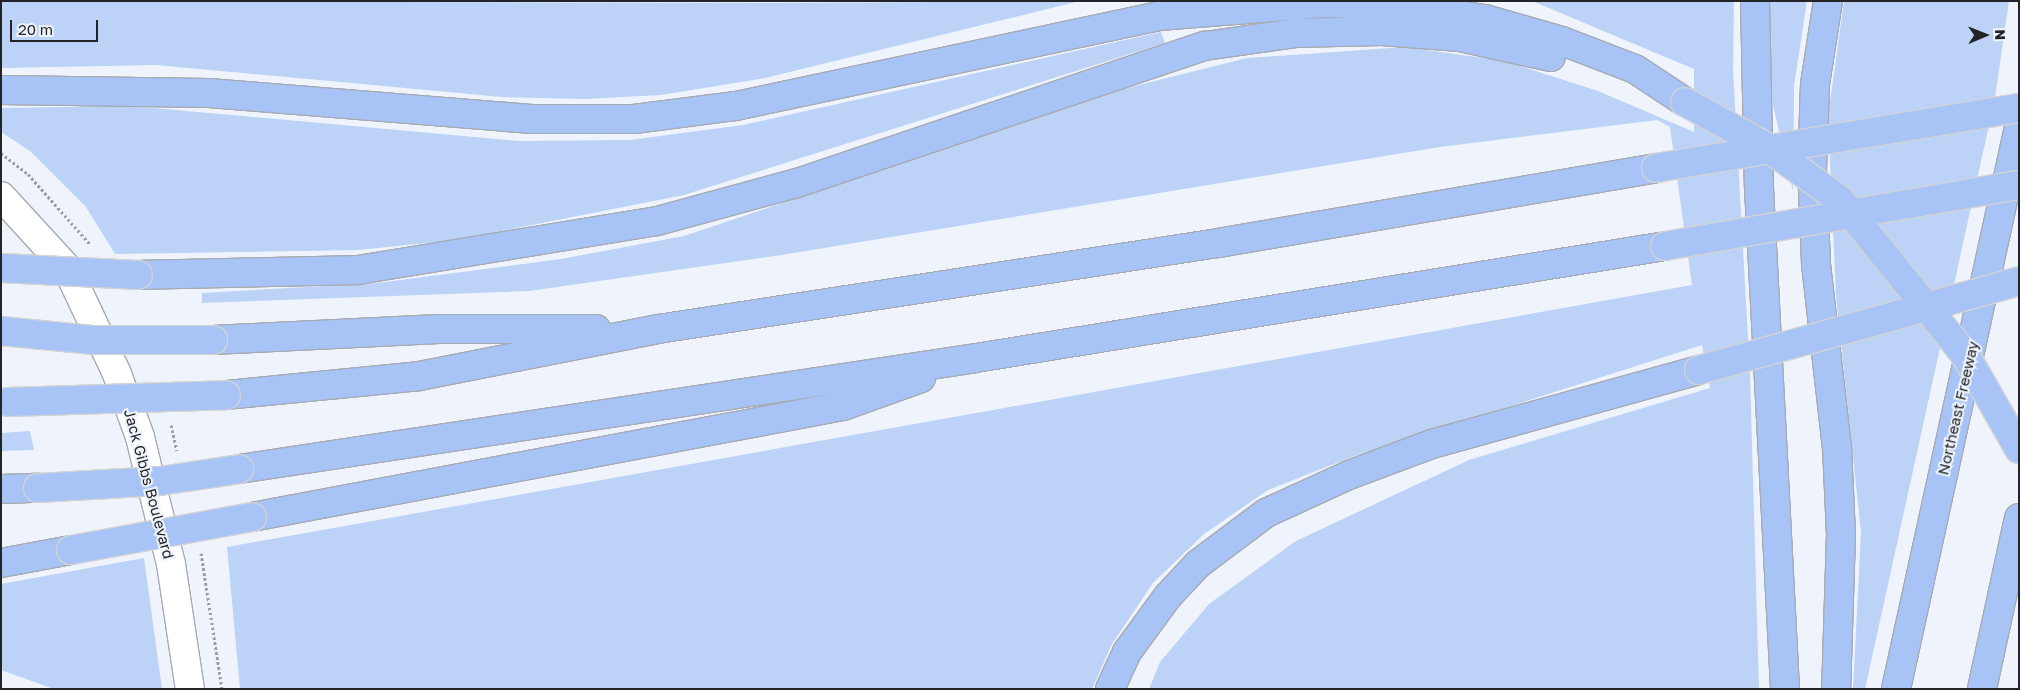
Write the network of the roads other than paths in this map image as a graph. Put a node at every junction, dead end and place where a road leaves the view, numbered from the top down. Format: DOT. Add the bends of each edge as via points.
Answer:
graph roads {
  1 [pos="1755,1"];
  2 [pos="1828,1"];
  3 [pos="1,90"];
  4 [pos="1685,102"];
  5 [pos="2019,108"];
  6 [pos="2019,127"];
  7 [pos="2019,184"];
  8 [pos="1,196"];
  9 [pos="1,268"];
  10 [pos="2019,282"];
  11 [pos="658,329"];
  12 [pos="1,331"];
  13 [pos="976,358"];
  14 [pos="5,402"];
  15 [pos="2019,449"];
  16 [pos="1,489"];
  17 [pos="2019,518"];
  18 [pos="1,563"];
  19 [pos="190,689"];
  20 [pos="1110,689"];
  21 [pos="1785,689"];
  22 [pos="1836,689"];
  23 [pos="1896,689"];
  24 [pos="1982,689"];
  1 -- 21 [label="highway" via="1760,188"];
  2 -- 22 [label="highway" via="1815,84 1812,168 1816,264 1837,447 1841,534"];
  3 -- 4 [label="highway" via="199,92 532,119 634,119 736,106 1158,16 1326,3 1398,6 1493,21 1562,41 1634,69"];
  4 -- 9 [label="highway, bridge" via="1529,50 1460,37 1382,31 1295,33 1204,46 797,183 657,221 358,270 138,275"];
  4 -- 15 [label="highway, bridge" via="1770,149 1840,200 1966,356"];
  5 -- 11 [label="highway, bridge" via="1208,245"];
  6 -- 23 [label="highway, Northeast Freeway"];
  7 -- 13 [label="highway, bridge" via="1665,246"];
  8 -- 19 [label="street, Jack Gibbs Boulevard" via="67,268 117,374 140,437 171,564"];
  10 -- 20 [label="highway, bridge" via="1432,444 1349,475 1266,513 1198,564 1168,596 1127,652"];
  11 -- 12 [label="highway, bridge" via="439,329 213,340 92,340"];
  11 -- 14 [label="highway, bridge" via="419,376 226,395"];
  13 -- 16 [label="highway, bridge" via="160,481"];
  13 -- 18 [label="highway, bridge" via="843,406"];
  17 -- 24 [label="highway"];
}
